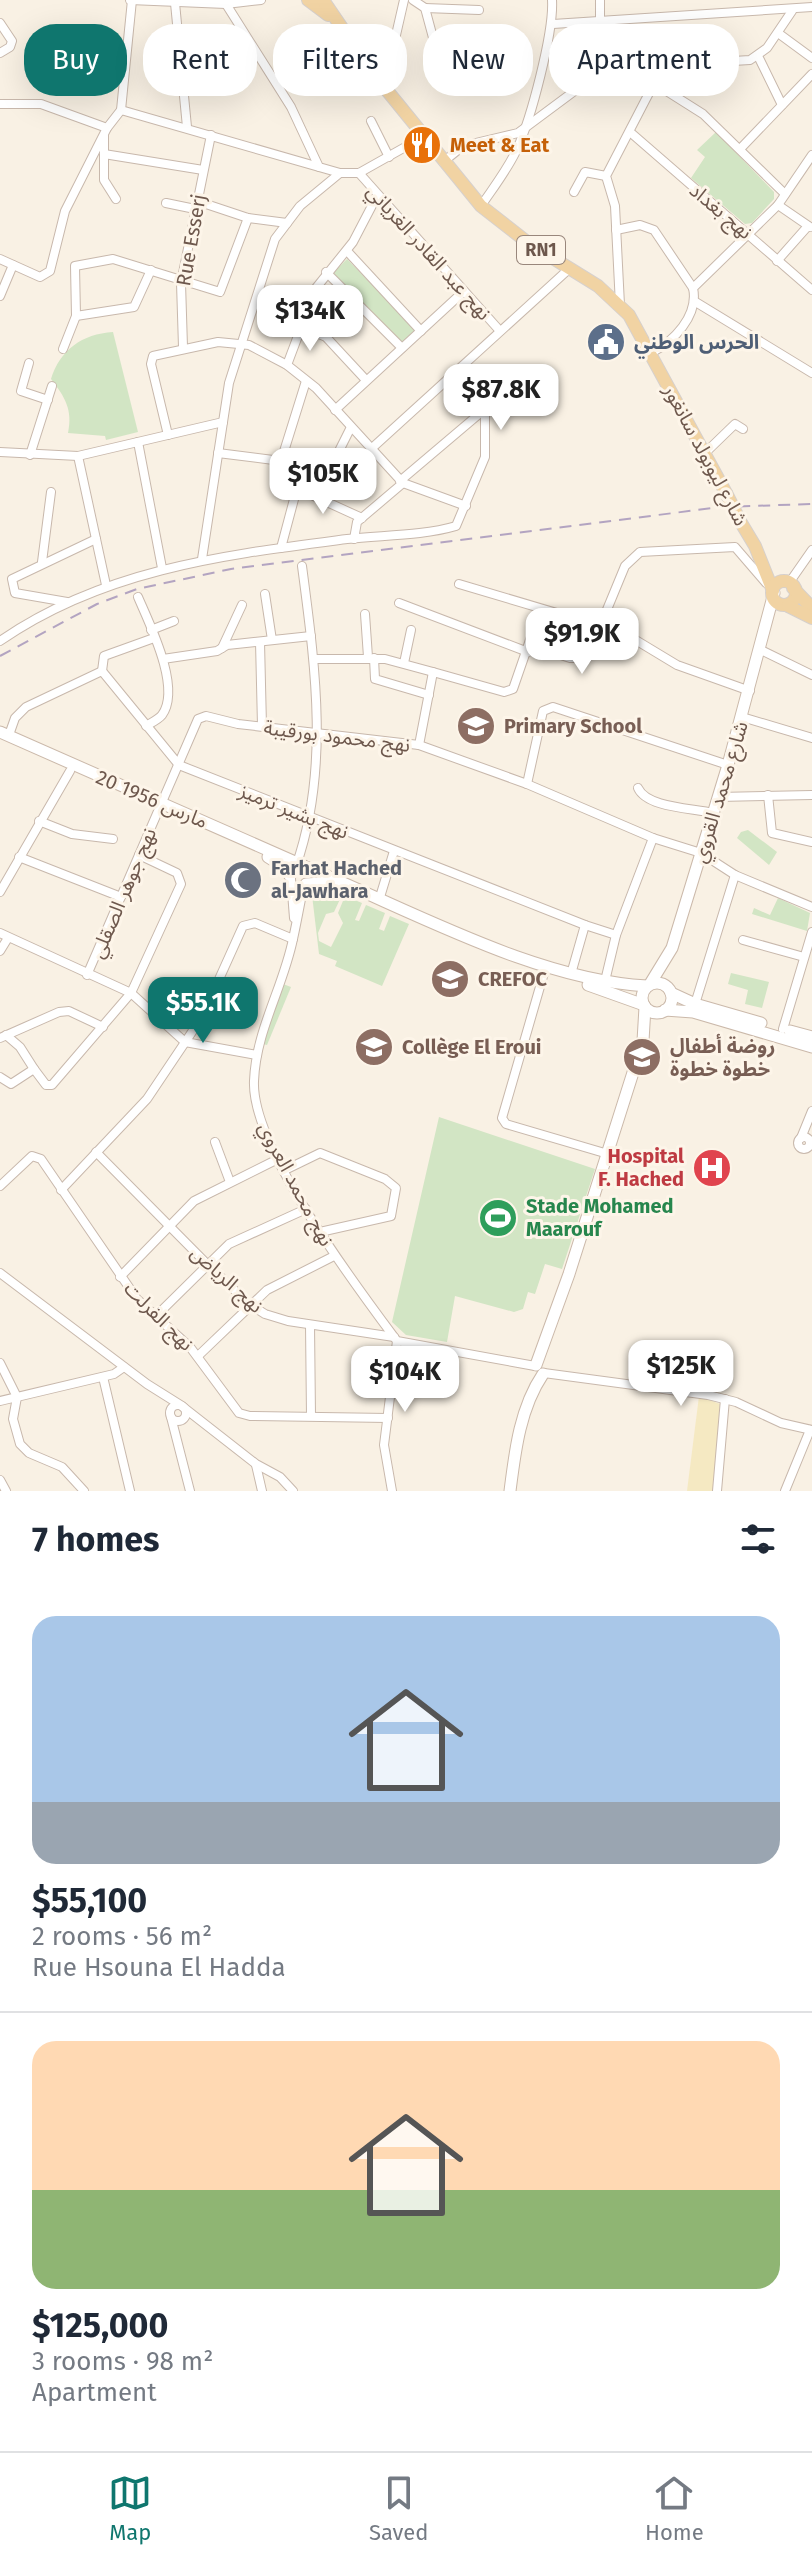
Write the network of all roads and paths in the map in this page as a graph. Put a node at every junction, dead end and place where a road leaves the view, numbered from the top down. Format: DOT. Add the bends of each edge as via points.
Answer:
graph roads {
  1 [pos="131,0"];
  2 [pos="255,0"];
  3 [pos="308,0"];
  4 [pos="323,0"];
  5 [pos="404,0"];
  6 [pos="413,0"];
  7 [pos="552,0"];
  8 [pos="600,0"];
  9 [pos="175,3"];
  10 [pos="226,4"];
  11 [pos="812,7"];
  12 [pos="425,8"];
  13 [pos="479,10"];
  14 [pos="792,11"];
  15 [pos="333,19"];
  16 [pos="598,21"];
  17 [pos="0,23"];
  18 [pos="337,24"];
  19 [pos="399,24"];
  20 [pos="429,24"];
  21 [pos="553,24"];
  22 [pos="598,24"];
  23 [pos="778,33"];
  24 [pos="549,39"];
  25 [pos="0,53"];
  26 [pos="758,56"];
  27 [pos="812,58"];
  28 [pos="739,62"];
  29 [pos="812,74"];
  30 [pos="391,96"];
  31 [pos="566,96"];
  32 [pos="648,96"];
  33 [pos="675,96"];
  34 [pos="0,104"];
  35 [pos="782,105"];
  36 [pos="121,110"];
  37 [pos="371,121"];
  38 [pos="187,127"];
  39 [pos="525,128"];
  40 [pos="106,131"];
  41 [pos="630,132"];
  42 [pos="211,135"];
  43 [pos="423,137"];
  44 [pos="741,148"];
  45 [pos="104,154"];
  46 [pos="812,155"];
  47 [pos="389,157"];
  48 [pos="442,162"];
  49 [pos="809,166"];
  50 [pos="319,167"];
  51 [pos="203,170"];
  52 [pos="340,173"];
  53 [pos="359,173"];
  54 [pos="606,176"];
  55 [pos="574,192"];
  56 [pos="785,194"];
  57 [pos="377,196"];
  58 [pos="116,199"];
  59 [pos="166,203"];
  60 [pos="196,205"];
  61 [pos="778,205"];
  62 [pos="481,206"];
  63 [pos="248,218"];
  64 [pos="287,223"];
  65 [pos="810,227"];
  66 [pos="616,230"];
  67 [pos="749,234"];
  68 [pos="347,251"];
  69 [pos="0,259"];
  70 [pos="777,261"];
  71 [pos="13,265"];
  72 [pos="570,268"];
  73 [pos="151,270"];
  74 [pos="326,272"];
  75 [pos="181,283"];
  76 [pos="693,288"];
  77 [pos="812,290"];
  78 [pos="463,292"];
  79 [pos="0,296"];
  80 [pos="694,301"];
  81 [pos="620,305"];
  82 [pos="76,316"];
  83 [pos="302,327"];
  84 [pos="421,331"];
  85 [pos="500,331"];
  86 [pos="242,341"];
  87 [pos="183,347"];
  88 [pos="402,348"];
  89 [pos="63,349"];
  90 [pos="651,353"];
  91 [pos="29,363"];
  92 [pos="287,365"];
  93 [pos="458,370"];
  94 [pos="812,373"];
  95 [pos="365,379"];
  96 [pos="306,381"];
  97 [pos="52,386"];
  98 [pos="48,400"];
  99 [pos="485,409"];
  100 [pos="335,410"];
  101 [pos="223,422"];
  102 [pos="351,427"];
  103 [pos="743,429"];
  104 [pos="168,435"];
  105 [pos="138,442"];
  106 [pos="371,449"];
  107 [pos="339,451"];
  108 [pos="218,453"];
  109 [pos="705,453"];
  110 [pos="1,455"];
  111 [pos="30,455"];
  112 [pos="78,456"];
  113 [pos="281,461"];
  114 [pos="401,482"];
  115 [pos="296,488"];
  116 [pos="51,492"];
  117 [pos="466,506"];
  118 [pos="362,518"];
  119 [pos="96,539"];
  120 [pos="354,539"];
  121 [pos="755,546"];
  122 [pos="281,548"];
  123 [pos="812,550"];
  124 [pos="202,559"];
  125 [pos="42,562"];
  126 [pos="302,566"];
  127 [pos="162,568"];
  128 [pos="459,584"];
  129 [pos="790,584"];
  130 [pos="106,585"];
  131 [pos="773,593"];
  132 [pos="265,594"];
  133 [pos="138,597"];
  134 [pos="67,602"];
  135 [pos="399,603"];
  136 [pos="242,605"];
  137 [pos="787,606"];
  138 [pos="812,608"];
  139 [pos="540,611"];
  140 [pos="365,614"];
  141 [pos="812,618"];
  142 [pos="174,621"];
  143 [pos="602,626"];
  144 [pos="411,630"];
  145 [pos="153,634"];
  146 [pos="765,634"];
  147 [pos="311,636"];
  148 [pos="272,640"];
  149 [pos="0,641"];
  150 [pos="260,642"];
  151 [pos="222,648"];
  152 [pos="529,649"];
  153 [pos="761,650"];
  154 [pos="371,658"];
  155 [pos="163,659"];
  156 [pos="314,659"];
  157 [pos="404,663"];
  158 [pos="102,671"];
  159 [pos="433,672"];
  160 [pos="812,675"];
  161 [pos="750,691"];
  162 [pos="429,695"];
  163 [pos="742,717"];
  164 [pos="146,726"];
  165 [pos="262,726"];
  166 [pos="318,731"];
  167 [pos="3,735"];
  168 [pos="812,738"];
  169 [pos="419,745"];
  170 [pos="179,765"];
  171 [pos="728,765"];
  172 [pos="70,771"];
  173 [pos="527,784"];
  174 [pos="638,788"];
  175 [pos="768,795"];
  176 [pos="812,795"];
  177 [pos="718,797"];
  178 [pos="160,807"];
  179 [pos="713,813"];
  180 [pos="307,816"];
  181 [pos="39,821"];
  182 [pos="653,838"];
  183 [pos="113,839"];
  184 [pos="812,842"];
  185 [pos="394,851"];
  186 [pos="701,853"];
  187 [pos="139,855"];
  188 [pos="19,857"];
  189 [pos="297,870"];
  190 [pos="735,875"];
  191 [pos="305,885"];
  192 [pos="0,891"];
  193 [pos="121,897"];
  194 [pos="380,897"];
  195 [pos="812,907"];
  196 [pos="585,925"];
  197 [pos="294,927"];
  198 [pos="812,932"];
  199 [pos="616,935"];
  200 [pos="4,936"];
  201 [pos="293,939"];
  202 [pos="743,940"];
  203 [pos="672,948"];
  204 [pos="0,951"];
  205 [pos="808,953"];
  206 [pos="544,970"];
  207 [pos="571,974"];
  208 [pos="87,975"];
  209 [pos="605,981"];
  210 [pos="649,985"];
  211 [pos="671,991"];
  212 [pos="131,993"];
  213 [pos="695,1004"];
  214 [pos="644,1006"];
  215 [pos="664,1011"];
  216 [pos="103,1027"];
  217 [pos="783,1029"];
  218 [pos="3,1036"];
  219 [pos="812,1037"];
  220 [pos="643,1041"];
  221 [pos="185,1042"];
  222 [pos="812,1047"];
  223 [pos="257,1055"];
  224 [pos="34,1069"];
  225 [pos="0,1077"];
  226 [pos="812,1111"];
  227 [pos="807,1137"];
  228 [pos="215,1142"];
  229 [pos="96,1152"];
  230 [pos="608,1154"];
  231 [pos="280,1158"];
  232 [pos="285,1170"];
  233 [pos="230,1182"];
  234 [pos="0,1186"];
  235 [pos="61,1190"];
  236 [pos="306,1209"];
  237 [pos="169,1225"];
  238 [pos="320,1232"];
  239 [pos="334,1256"];
  240 [pos="207,1264"];
  241 [pos="0,1273"];
  242 [pos="120,1277"];
  243 [pos="249,1304"];
  244 [pos="156,1316"];
  245 [pos="310,1325"];
  246 [pos="395,1339"];
  247 [pos="198,1356"];
  248 [pos="0,1363"];
  249 [pos="124,1367"];
  250 [pos="539,1369"];
  251 [pos="103,1377"];
  252 [pos="147,1384"];
  253 [pos="17,1397"];
  254 [pos="725,1399"];
  255 [pos="0,1401"];
  256 [pos="182,1406"];
  257 [pos="171,1416"];
  258 [pos="311,1416"];
  259 [pos="388,1418"];
  260 [pos="181,1420"];
  261 [pos="203,1421"];
  262 [pos="811,1430"];
  263 [pos="178,1445"];
  264 [pos="256,1464"];
  265 [pos="0,1480"];
  266 [pos="6,1491"];
  267 [pos="84,1491"];
  268 [pos="130,1491"];
  269 [pos="190,1491"];
  270 [pos="262,1491"];
  271 [pos="293,1491"];
  272 [pos="392,1491"];
  273 [pos="510,1491"];
  274 [pos="717,1491"];
  275 [pos="785,1491"];
  1 -- 9 [label="street"];
  1 -- 36 [label="street"];
  2 -- 10 [label="street"];
  3 -- 15 [label="main road, شارع ليوبولد سانغور / RN1"];
  4 -- 15 [label="main road, شارع ليوبولد سانغور / RN1"];
  5 -- 19 [label="street"];
  6 -- 12 [label="street"];
  7 -- 21 [label="street"];
  8 -- 16 [label="street"];
  9 -- 10 [label="street"];
  9 -- 38 [label="street"];
  10 -- 50 [label="street" via="291,107"];
  11 -- 14 [label="street"];
  12 -- 13 [label="street"];
  12 -- 20 [label="street"];
  14 -- 16 [label="street"];
  14 -- 23 [label="street"];
  15 -- 18 [label="main road, شارع ليوبولد سانغور / RN1"];
  16 -- 21 [label="street"];
  16 -- 22 [label="street"];
  17 -- 25 [label="street" via="12,41"];
  23 -- 26 [label="street"];
  23 -- 27 [label="street"];
  24 -- 39 [label="street"];
  26 -- 28 [label="street"];
  26 -- 35 [label="street"];
  29 -- 35 [label="street"];
  30 -- 43 [label="main road, شارع ليوبولد سانغور / RN1"];
  31 -- 39 [label="street"];
  32 -- 41 [label="street"];
  33 -- 44 [label="street"];
  34 -- 40 [label="street" via="41,104"];
  35 -- 44 [label="street"];
  36 -- 38 [label="street"];
  36 -- 40 [label="street"];
  37 -- 47 [label="street"];
  38 -- 42 [label="street"];
  39 -- 48 [label="street" via="463,146"];
  39 -- 62 [label="street"];
  40 -- 45 [label="street"];
  40 -- 71 [label="street" via="65,211 50,271 40,277"];
  41 -- 54 [label="street"];
  41 -- 67 [label="street, نهج بغداد"];
  42 -- 50 [label="street"];
  42 -- 51 [label="street, Rue Esserj"];
  43 -- 47 [label="street"];
  43 -- 48 [label="main road, شارع ليوبولد سانغور / RN1"];
  44 -- 56 [label="street"];
  45 -- 51 [label="street"];
  45 -- 58 [label="street" via="105,185"];
  46 -- 49 [label="street"];
  47 -- 53 [label="street"];
  48 -- 62 [label="main road, شارع ليوبولد سانغور / RN1"];
  49 -- 56 [label="street"];
  50 -- 52 [label="street"];
  51 -- 60 [label="street, Rue Esserj"];
  52 -- 53 [label="street"];
  52 -- 64 [label="street"];
  53 -- 57 [label="street, نهج عبد القادر الغرياني"];
  54 -- 55 [label="street" via="587,171"];
  54 -- 66 [label="street"];
  56 -- 61 [label="street"];
  57 -- 68 [label="street"];
  57 -- 78 [label="street, نهج عبد القادر الغرياني"];
  59 -- 60 [label="street"];
  60 -- 63 [label="street"];
  60 -- 75 [label="street, Rue Esserj"];
  61 -- 65 [label="street"];
  61 -- 67 [label="street"];
  62 -- 72 [label="main road, شارع ليوبولد سانغور / RN1"];
  63 -- 64 [label="street"];
  63 -- 75 [label="street" via="220,292"];
  64 -- 86 [label="street" via="270,250"];
  65 -- 70 [label="street"];
  66 -- 76 [label="street" via="640,225 654,230"];
  66 -- 81 [label="street"];
  67 -- 70 [label="street, نهج بغداد"];
  67 -- 76 [label="street"];
  68 -- 74 [label="street"];
  68 -- 84 [label="street"];
  69 -- 71 [label="street"];
  70 -- 77 [label="street, نهج بغداد"];
  71 -- 79 [label="street"];
  72 -- 81 [label="main road, شارع ليوبولد سانغور / RN1"];
  72 -- 85 [label="street"];
  73 -- 75 [label="street"];
  73 -- 82 [label="street" via="134,307"];
  73 -- 82 [label="street" via="113,259 78,264 73,272"];
  74 -- 83 [label="street"];
  74 -- 88 [label="street"];
  75 -- 87 [label="street, Rue Esserj"];
  76 -- 80 [label="street"];
  78 -- 84 [label="street"];
  78 -- 85 [label="street, نهج عبد القادر الغرياني"];
  80 -- 90 [label="street" via="673,341"];
  80 -- 94 [label="street"];
  81 -- 90 [label="main road, شارع ليوبولد سانغور / RN1"];
  82 -- 89 [label="street"];
  83 -- 92 [label="street"];
  83 -- 95 [label="street" via="326,337"];
  84 -- 88 [label="street"];
  85 -- 93 [label="street"];
  86 -- 87 [label="street"];
  86 -- 92 [label="street"];
  86 -- 101 [label="street"];
  87 -- 104 [label="street" via="157,354 151,364"];
  88 -- 95 [label="street"];
  90 -- 109 [label="main road, شارع ليوبولد سانغور / RN1"];
  91 -- 98 [label="street" via="21,391"];
  92 -- 96 [label="street"];
  93 -- 99 [label="street"];
  93 -- 106 [label="street"];
  95 -- 100 [label="street"];
  96 -- 100 [label="street"];
  96 -- 113 [label="street"];
  97 -- 98 [label="street"];
  98 -- 111 [label="street"];
  99 -- 114 [label="street"];
  99 -- 117 [label="street" via="484,463"];
  100 -- 102 [label="street"];
  101 -- 104 [label="street"];
  101 -- 108 [label="street"];
  102 -- 106 [label="street"];
  102 -- 107 [label="street"];
  103 -- 109 [label="street" via="735,424"];
  104 -- 105 [label="street"];
  105 -- 112 [label="street"];
  105 -- 127 [label="street"];
  106 -- 114 [label="street"];
  108 -- 113 [label="street"];
  108 -- 124 [label="street"];
  109 -- 121 [label="main road, شارع ليوبولد سانغور / RN1, bridge"];
  110 -- 111 [label="street"];
  111 -- 112 [label="street"];
  112 -- 119 [label="street"];
  113 -- 115 [label="street" via="300,468"];
  114 -- 117 [label="street"];
  114 -- 118 [label="street"];
  115 -- 118 [label="street"];
  115 -- 122 [label="street"];
  116 -- 125 [label="street"];
  117 -- 120 [label="street" via="453,527"];
  118 -- 120 [label="street" via="354,526"];
  119 -- 125 [label="street"];
  119 -- 130 [label="street"];
  120 -- 122 [label="street"];
  121 -- 129 [label="main road, شارع ليوبولد سانغور / RN1"];
  121 -- 131 [label="main road, شارع ليوبولد سانغور / RN1"];
  122 -- 124 [label="street"];
  123 -- 129 [label="street"];
  124 -- 127 [label="street"];
  125 -- 134 [label="street" via="12,579 11,587 15,593"];
  126 -- 147 [label="street"];
  127 -- 130 [label="street"];
  128 -- 139 [label="street"];
  129 -- 131 [label="main road" via="777,582"];
  129 -- 137 [label="main road" via="794,598"];
  129 -- 138 [label="main road, شارع ليوبولد سانغور / RN1"];
  130 -- 134 [label="street"];
  131 -- 137 [label="main road, شارع ليوبولد سانغور / RN1"];
  131 -- 143 [label="street" via="739,548 646,551 629,560"];
  131 -- 146 [label="main road, شارع محمد القروي"];
  132 -- 148 [label="street"];
  133 -- 145 [label="street"];
  134 -- 149 [label="street"];
  135 -- 152 [label="street"];
  136 -- 151 [label="street"];
  137 -- 141 [label="main road, شارع ليوبولد سانغور / RN1"];
  137 -- 146 [label="main road, شارع محمد القروي"];
  139 -- 143 [label="street"];
  139 -- 152 [label="street"];
  140 -- 154 [label="street"];
  142 -- 145 [label="street"];
  143 -- 152 [label="street" via="591,654 583,660"];
  143 -- 161 [label="street" via="686,669"];
  144 -- 157 [label="street"];
  145 -- 155 [label="street"];
  145 -- 158 [label="street" via="104,656"];
  146 -- 153 [label="main road, شارع محمد القروي"];
  147 -- 148 [label="street"];
  147 -- 156 [label="street"];
  148 -- 150 [label="street"];
  150 -- 151 [label="street"];
  150 -- 165 [label="street"];
  151 -- 155 [label="street"];
  152 -- 159 [label="street" via="517,683 508,692"];
  153 -- 160 [label="street"];
  153 -- 161 [label="main road, شارع محمد القروي"];
  154 -- 156 [label="street"];
  154 -- 157 [label="street"];
  154 -- 162 [label="street" via="375,679"];
  155 -- 164 [label="street" via="165,706 162,716"];
  156 -- 166 [label="street"];
  157 -- 159 [label="street"];
  158 -- 164 [label="street, نهج بشير ترميز"];
  158 -- 167 [label="street" via="26,707"];
  159 -- 162 [label="street"];
  161 -- 163 [label="main road, شارع محمد القروي"];
  162 -- 169 [label="street"];
  163 -- 168 [label="street"];
  163 -- 171 [label="main road, شارع محمد القروي"];
  164 -- 170 [label="street, نهج بشير ترميز"];
  165 -- 166 [label="street, نهج محمود بورقيبة"];
  165 -- 170 [label="street, نهج محمود بورقيبة" via="202,716"];
  166 -- 169 [label="street, نهج محمود بورقيبة"];
  166 -- 180 [label="street"];
  167 -- 172 [label="main road, 20 مارس 1956"];
  167 -- 178 [label="main road, 20 مارس 1956"];
  169 -- 173 [label="street, نهج محمود بورقيبة"];
  170 -- 178 [label="street, نهج محمود بورقيبة"];
  170 -- 180 [label="street, نهج بشير ترميز"];
  171 -- 173 [label="street" via="553,707 543,711"];
  171 -- 177 [label="main road, شارع محمد القروي"];
  172 -- 178 [label="main road, 20 مارس 1956"];
  172 -- 181 [label="street"];
  173 -- 182 [label="street, نهج محمود بورقيبة"];
  174 -- 179 [label="street" via="658,802"];
  175 -- 176 [label="street"];
  175 -- 177 [label="street"];
  175 -- 184 [label="street" via="772,833"];
  177 -- 179 [label="main road, شارع محمد القروي"];
  178 -- 187 [label="street, نهج جوهر الصقلي"];
  178 -- 189 [label="main road, 20 مارس 1956"];
  179 -- 186 [label="main road, شارع محمد القروي"];
  180 -- 185 [label="street, نهج بشير ترميز"];
  180 -- 189 [label="street"];
  181 -- 183 [label="street" via="72,834"];
  181 -- 188 [label="street"];
  182 -- 186 [label="street, نهج محمود بورقيبة"];
  182 -- 199 [label="street"];
  185 -- 194 [label="street"];
  185 -- 196 [label="street, نهج بشير ترميز"];
  186 -- 190 [label="street, نهج محمود بورقيبة"];
  186 -- 203 [label="main road, شارع محمد القروي"];
  187 -- 193 [label="street, نهج جوهر الصقلي"];
  187 -- 212 [label="street" via="177,873 181,884"];
  188 -- 192 [label="street"];
  188 -- 193 [label="street"];
  189 -- 191 [label="main road" via="297,885"];
  189 -- 191 [label="main road" via="311,876"];
  189 -- 194 [label="main road"];
  189 -- 197 [label="street"];
  190 -- 195 [label="street, نهج محمود بورقيبة"];
  190 -- 213 [label="street"];
  191 -- 197 [label="street, نهج محمد العروي"];
  191 -- 206 [label="main road" via="329,884"];
  193 -- 208 [label="street, نهج جوهر الصقلي"];
  194 -- 206 [label="main road"];
  196 -- 199 [label="street, نهج بشير ترميز"];
  196 -- 207 [label="street"];
  197 -- 201 [label="street, نهج محمد العروي"];
  198 -- 205 [label="street"];
  199 -- 209 [label="street"];
  200 -- 204 [label="street"];
  200 -- 208 [label="street"];
  201 -- 221 [label="street" via="255,923 243,926 212,1000"];
  201 -- 223 [label="street, نهج محمد العروي"];
  202 -- 205 [label="street"];
  203 -- 210 [label="main road, شارع محمد القروي"];
  203 -- 211 [label="main road, شارع محمد القروي" via="667,978"];
  205 -- 217 [label="street"];
  206 -- 207 [label="main road"];
  206 -- 214 [label="main road"];
  206 -- 230 [label="street" via="502,1118 506,1124"];
  207 -- 209 [label="main road"];
  208 -- 212 [label="street"];
  209 -- 210 [label="main road"];
  210 -- 211 [label="main road" via="663,984"];
  210 -- 214 [label="main road, شارع محمد القروي" via="642,995"];
  211 -- 213 [label="main road"];
  211 -- 215 [label="main road, شارع محمد القروي"];
  212 -- 216 [label="street"];
  212 -- 221 [label="street"];
  213 -- 217 [label="main road"];
  214 -- 215 [label="main road"];
  214 -- 220 [label="main road, شارع محمد القروي"];
  215 -- 220 [label="main road, شارع محمد القروي"];
  215 -- 222 [label="main road" via="693,1012"];
  216 -- 218 [label="street" via="69,1011"];
  216 -- 224 [label="street" via="52,1085"];
  217 -- 219 [label="main road"];
  218 -- 224 [label="street" via="20,1047"];
  220 -- 230 [label="main road, شارع محمد القروي"];
  221 -- 223 [label="street"];
  221 -- 229 [label="street" via="147,1099"];
  223 -- 231 [label="street, نهج محمد العروي" via="257,1107"];
  224 -- 225 [label="street" via="16,1083"];
  226 -- 227 [label="street"];
  228 -- 233 [label="street"];
  229 -- 235 [label="street"];
  229 -- 237 [label="street, نهج الرياض"];
  230 -- 250 [label="main road, شارع محمد القروي"];
  231 -- 232 [label="street, نهج محمد العروي"];
  231 -- 233 [label="street"];
  232 -- 236 [label="street, نهج محمد العروي"];
  232 -- 238 [label="street" via="320,1153 396,1188 391,1216"];
  233 -- 237 [label="street" via="194,1201"];
  234 -- 235 [label="street, نهج الفرلت" via="35,1156"];
  235 -- 242 [label="street, نهج الفرلت"];
  236 -- 238 [label="street, نهج محمد العروي"];
  236 -- 240 [label="street" via="234,1241"];
  237 -- 240 [label="street, نهج الرياض"];
  237 -- 242 [label="street"];
  238 -- 239 [label="street, نهج محمد العروي"];
  239 -- 243 [label="street" via="278,1283"];
  239 -- 246 [label="street, نهج محمد العروي"];
  240 -- 243 [label="street, نهج الرياض"];
  240 -- 244 [label="street"];
  241 -- 249 [label="street"];
  242 -- 244 [label="street, نهج الفرلت"];
  243 -- 245 [label="street, نهج الرياض" via="270,1317"];
  243 -- 247 [label="street"];
  244 -- 247 [label="street, نهج الفرلت"];
  245 -- 246 [label="street, نهج الرياض"];
  245 -- 258 [label="street"];
  246 -- 250 [label="street"];
  246 -- 259 [label="street"];
  247 -- 258 [label="street, نهج الفرلت" via="239,1413"];
  248 -- 253 [label="street"];
  249 -- 251 [label="street"];
  249 -- 252 [label="street"];
  250 -- 254 [label="street"];
  250 -- 273 [label="main road, شارع محمد القروي" via="517,1443"];
  251 -- 253 [label="street"];
  251 -- 268 [label="street"];
  252 -- 256 [label="street"];
  252 -- 257 [label="street"];
  253 -- 255 [label="street"];
  253 -- 267 [label="street" via="14,1424 20,1444 62,1467"];
  254 -- 262 [label="street"];
  254 -- 274 [label="street"];
  256 -- 257 [label="street" via="172,1408"];
  256 -- 260 [label="street" via="186,1412"];
  256 -- 261 [label="street"];
  257 -- 260 [label="street"];
  257 -- 263 [label="street"];
  258 -- 259 [label="street"];
  259 -- 272 [label="street" via="383,1455"];
  260 -- 261 [label="street"];
  260 -- 263 [label="street"];
  261 -- 264 [label="street"];
  262 -- 275 [label="street"];
  263 -- 269 [label="street"];
  264 -- 270 [label="street"];
  264 -- 271 [label="street"];
  265 -- 266 [label="street"];
}
